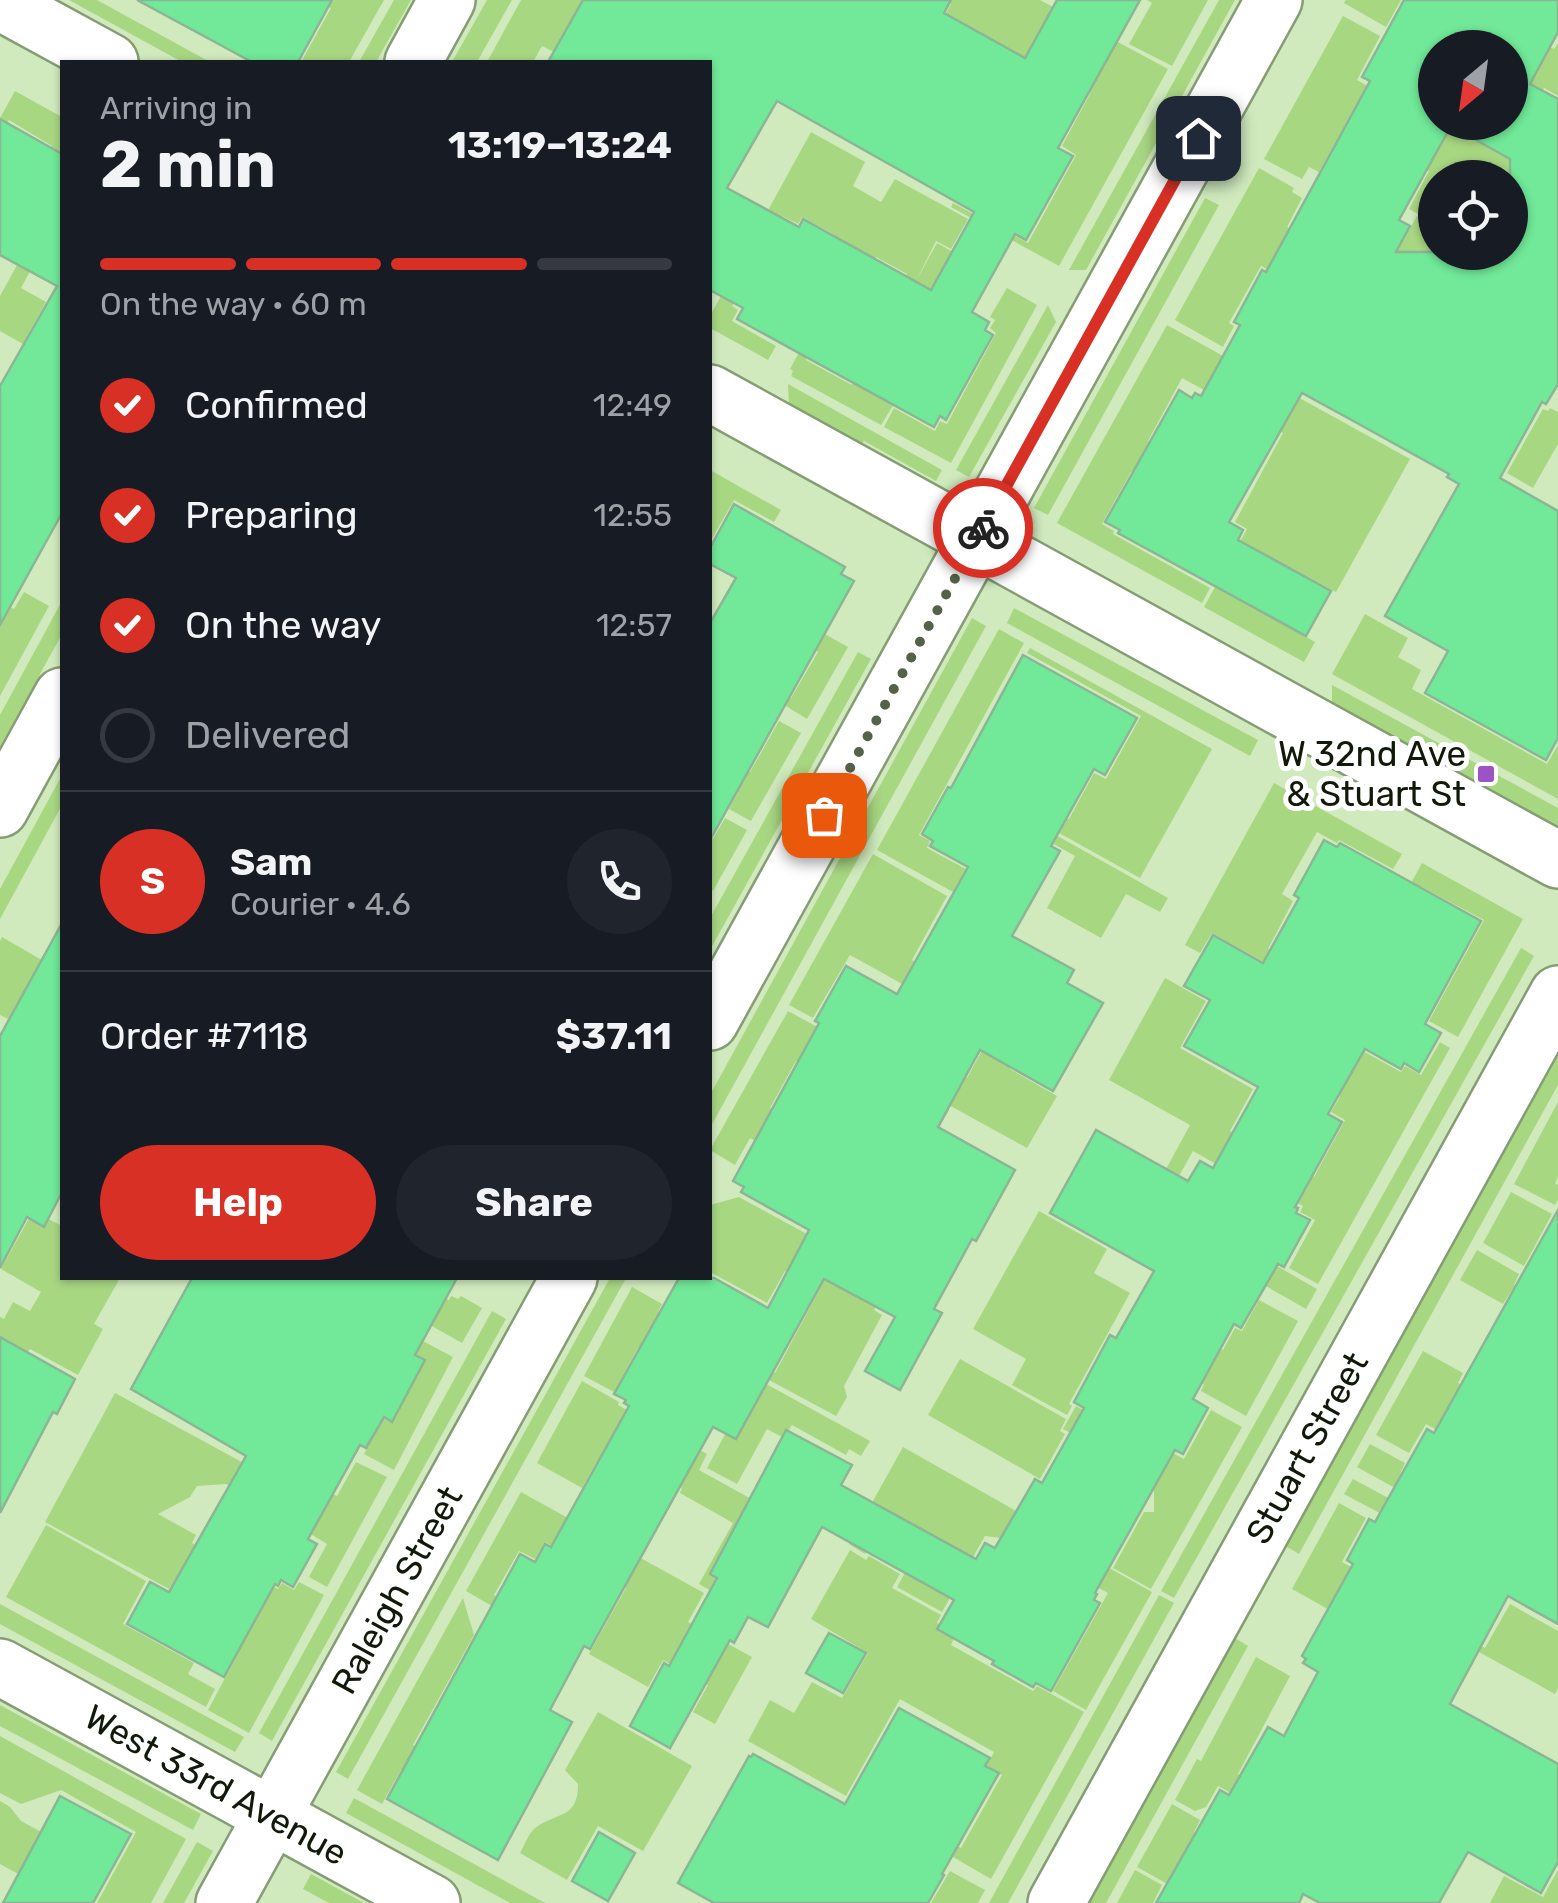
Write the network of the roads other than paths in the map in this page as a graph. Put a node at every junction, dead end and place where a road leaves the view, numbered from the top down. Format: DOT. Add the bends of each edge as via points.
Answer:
graph roads {
  1 [pos="447,0"];
  2 [pos="1274,0"];
  3 [pos="0,2"];
  4 [pos="106,60"];
  5 [pos="413,60"];
  6 [pos="712,395"];
  7 [pos="976,540"];
  8 [pos="60,700"];
  9 [pos="0,810"];
  10 [pos="1558,860"];
  11 [pos="1558,994"];
  12 [pos="712,1018"];
  13 [pos="568,1280"];
  14 [pos="0,1667"];
  15 [pos="272,1816"];
  16 [pos="224,1903"];
  17 [pos="432,1903"];
  18 [pos="1056,1903"];
  1 -- 5 [label="street"];
  2 -- 7 [label="street"];
  3 -- 4 [label="street"];
  6 -- 7 [label="street"];
  7 -- 10 [label="street"];
  7 -- 12 [label="street"];
  8 -- 9 [label="street"];
  11 -- 18 [label="street, Stuart Street"];
  13 -- 15 [label="street, Raleigh Street"];
  14 -- 15 [label="street, West 33rd Avenue"];
  15 -- 16 [label="street, Raleigh Street"];
  15 -- 17 [label="street, West 33rd Avenue"];
}
